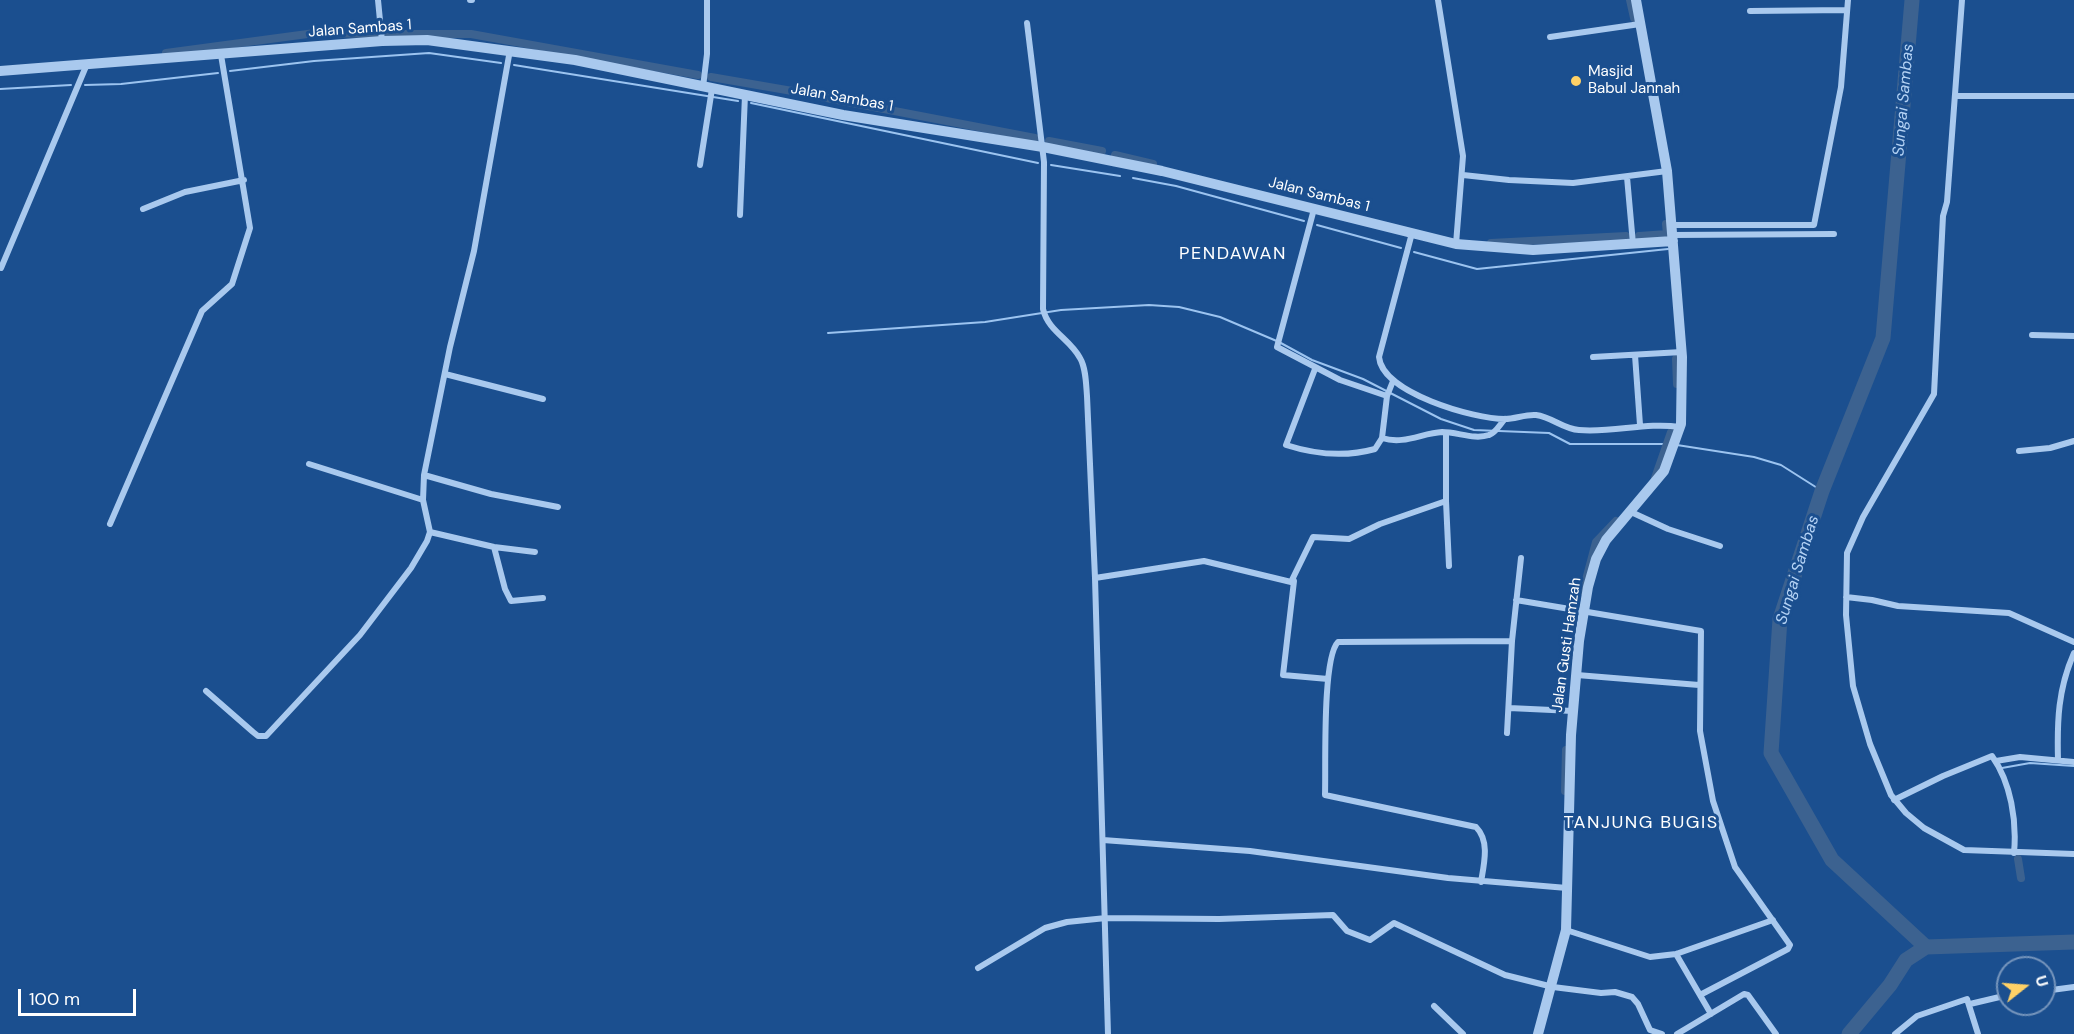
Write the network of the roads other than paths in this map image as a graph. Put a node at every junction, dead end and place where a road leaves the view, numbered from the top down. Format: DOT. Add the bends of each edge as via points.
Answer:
graph roads {
  1 [pos="378,0"];
  2 [pos="707,0"];
  3 [pos="1438,0"];
  4 [pos="1636,0"];
  5 [pos="1848,0"];
  6 [pos="1962,0"];
  7 [pos="1750,10"];
  8 [pos="1847,10"];
  9 [pos="1027,23"];
  10 [pos="1640,24"];
  11 [pos="1550,37"];
  12 [pos="382,41"];
  13 [pos="510,50"];
  14 [pos="221,55"];
  15 [pos="87,64"];
  16 [pos="0,71"];
  17 [pos="709,88"];
  18 [pos="745,95"];
  19 [pos="1956,96"];
  20 [pos="2074,96"];
  21 [pos="1043,147"];
  22 [pos="700,165"];
  23 [pos="1667,171"];
  24 [pos="1463,175"];
  25 [pos="1627,177"];
  26 [pos="243,180"];
  27 [pos="143,209"];
  28 [pos="1314,209"];
  29 [pos="740,215"];
  30 [pos="1412,233"];
  31 [pos="1672,234"];
  32 [pos="1834,234"];
  33 [pos="1456,244"];
  34 [pos="1633,244"];
  35 [pos="1,267"];
  36 [pos="2031,335"];
  37 [pos="2074,336"];
  38 [pos="1682,352"];
  39 [pos="1635,355"];
  40 [pos="1593,357"];
  41 [pos="1315,369"];
  42 [pos="444,374"];
  43 [pos="1393,382"];
  44 [pos="1388,394"];
  45 [pos="543,399"];
  46 [pos="1503,421"];
  47 [pos="1640,425"];
  48 [pos="1679,430"];
  49 [pos="1446,432"];
  50 [pos="1383,438"];
  51 [pos="2074,441"];
  52 [pos="2019,451"];
  53 [pos="309,464"];
  54 [pos="424,475"];
  55 [pos="423,500"];
  56 [pos="1446,501"];
  57 [pos="558,507"];
  58 [pos="1631,512"];
  59 [pos="110,524"];
  60 [pos="430,532"];
  61 [pos="1720,546"];
  62 [pos="494,547"];
  63 [pos="535,552"];
  64 [pos="1521,558"];
  65 [pos="1449,566"];
  66 [pos="1095,579"];
  67 [pos="1294,581"];
  68 [pos="1846,597"];
  69 [pos="543,598"];
  70 [pos="1516,600"];
  71 [pos="1583,613"];
  72 [pos="1512,641"];
  73 [pos="2074,642"];
  74 [pos="2074,653"];
  75 [pos="1576,675"];
  76 [pos="1328,679"];
  77 [pos="1699,685"];
  78 [pos="206,692"];
  79 [pos="1509,708"];
  80 [pos="1573,711"];
  81 [pos="1507,733"];
  82 [pos="2058,760"];
  83 [pos="1996,761"];
  84 [pos="2074,762"];
  85 [pos="1894,800"];
  86 [pos="1103,840"];
  87 [pos="2014,853"];
  88 [pos="2074,854"];
  89 [pos="1481,882"];
  90 [pos="1568,888"];
  91 [pos="1106,918"];
  92 [pos="1773,920"];
  93 [pos="1566,930"];
  94 [pos="1676,954"];
  95 [pos="978,968"];
  96 [pos="1553,987"];
  97 [pos="2074,987"];
  98 [pos="2056,989"];
  99 [pos="1700,995"];
  100 [pos="1996,998"];
  101 [pos="1970,1004"];
  102 [pos="1434,1006"];
  103 [pos="1711,1014"];
  104 [pos="1108,1034"];
  105 [pos="1463,1034"];
  106 [pos="1538,1034"];
  107 [pos="1662,1034"];
  108 [pos="1677,1034"];
  109 [pos="1776,1034"];
  110 [pos="1895,1034"];
  111 [pos="1978,1034"];
  1 -- 12 [label="street"];
  2 -- 17 [label="street"];
  3 -- 24 [label="street" via="1459,125"];
  4 -- 10 [label="street, Jalan Gusti Hamzah"];
  5 -- 8 [label="street"];
  6 -- 19 [label="street"];
  7 -- 8 [label="street"];
  8 -- 31 [label="street" via="1841,87 1814,225"];
  9 -- 21 [label="street"];
  10 -- 11 [label="street"];
  10 -- 23 [label="street, Jalan Gusti Hamzah"];
  12 -- 13 [label="street, Jalan Sambas 1" via="427,40"];
  12 -- 14 [label="street, Jalan Sambas 1"];
  13 -- 17 [label="street, Jalan Sambas 1"];
  13 -- 42 [label="street" via="474,251"];
  14 -- 15 [label="street, Jalan Sambas 1"];
  14 -- 26 [label="street"];
  15 -- 16 [label="street, Jalan Sambas 1"];
  15 -- 35 [label="street"];
  17 -- 18 [label="street, Jalan Sambas 1"];
  17 -- 22 [label="street"];
  18 -- 21 [label="street, Jalan Sambas 1"];
  18 -- 29 [label="street"];
  19 -- 20 [label="street"];
  19 -- 68 [label="street" via="1943,216 1934,394 1847,551"];
  21 -- 28 [label="street, Jalan Sambas 1" via="1162,171"];
  21 -- 66 [label="street" via="1043,312 1079,356 1085,372"];
  23 -- 25 [label="street"];
  23 -- 31 [label="street, Jalan Gusti Hamzah"];
  24 -- 25 [label="street" via="1573,183"];
  24 -- 33 [label="street"];
  25 -- 34 [label="street"];
  26 -- 27 [label="street" via="185,192"];
  26 -- 59 [label="street" via="250,228 236,275 229,288 202,311"];
  28 -- 30 [label="street, Jalan Sambas 1"];
  28 -- 41 [label="street" via="1277,347"];
  30 -- 33 [label="street, Jalan Sambas 1"];
  30 -- 43 [label="street" via="1379,357"];
  31 -- 32 [label="street"];
  31 -- 34 [label="street, Jalan Sambas 1"];
  31 -- 38 [label="street, Jalan Gusti Hamzah"];
  33 -- 34 [label="street, Jalan Sambas 1" via="1533,250"];
  36 -- 37 [label="street"];
  38 -- 39 [label="street"];
  38 -- 48 [label="street, Jalan Gusti Hamzah"];
  39 -- 40 [label="street"];
  39 -- 47 [label="street"];
  41 -- 44 [label="street"];
  41 -- 50 [label="street" via="1286,445 1313,452 1347,453 1375,449"];
  42 -- 45 [label="street"];
  42 -- 54 [label="street"];
  43 -- 44 [label="street"];
  43 -- 46 [label="street" via="1442,405"];
  44 -- 50 [label="street"];
  46 -- 47 [label="street" via="1534,415 1580,430"];
  46 -- 49 [label="street" via="1494,433 1482,437"];
  47 -- 48 [label="street"];
  48 -- 58 [label="street, Jalan Gusti Hamzah" via="1672,455 1659,478"];
  49 -- 50 [label="street" via="1396,441"];
  49 -- 56 [label="street"];
  51 -- 52 [label="street"];
  53 -- 55 [label="street"];
  54 -- 55 [label="street"];
  54 -- 57 [label="street"];
  55 -- 60 [label="street"];
  56 -- 65 [label="street"];
  56 -- 67 [label="street" via="1349,539 1313,537"];
  58 -- 61 [label="street"];
  58 -- 71 [label="street, Jalan Gusti Hamzah" via="1606,540 1596,559"];
  60 -- 62 [label="street"];
  60 -- 78 [label="street" via="411,568 360,635 266,736 258,736"];
  62 -- 63 [label="street"];
  62 -- 69 [label="street" via="511,601"];
  64 -- 70 [label="street"];
  66 -- 67 [label="street" via="1204,561"];
  66 -- 86 [label="street"];
  67 -- 76 [label="street" via="1282,675"];
  68 -- 73 [label="street" via="1898,606 2009,613"];
  68 -- 85 [label="street" via="1854,691 1870,744"];
  70 -- 71 [label="street"];
  70 -- 72 [label="street"];
  71 -- 75 [label="street, Jalan Gusti Hamzah"];
  71 -- 77 [label="street" via="1700,630"];
  72 -- 76 [label="street" via="1338,642"];
  72 -- 79 [label="street"];
  74 -- 82 [label="street" via="2059,700"];
  75 -- 77 [label="street"];
  75 -- 80 [label="street, Jalan Gusti Hamzah"];
  76 -- 89 [label="street" via="1325,795 1476,827 1484,848"];
  77 -- 92 [label="street" via="1703,751 1728,849 1745,882"];
  79 -- 80 [label="street"];
  79 -- 81 [label="street"];
  80 -- 90 [label="street, Jalan Gusti Hamzah"];
  82 -- 83 [label="street" via="2020,757"];
  82 -- 84 [label="street"];
  83 -- 85 [label="street" via="1988,756"];
  83 -- 87 [label="street" via="2006,782 2015,823"];
  85 -- 87 [label="street" via="1924,828 1956,847"];
  86 -- 89 [label="street" via="1250,851"];
  86 -- 91 [label="street"];
  87 -- 88 [label="street"];
  89 -- 90 [label="street"];
  90 -- 93 [label="street, Jalan Gusti Hamzah"];
  91 -- 95 [label="street" via="1045,928"];
  91 -- 96 [label="street" via="1333,915 1347,931 1370,940 1394,923 1494,971"];
  91 -- 104 [label="street"];
  92 -- 94 [label="street"];
  92 -- 99 [label="street" via="1789,942 1788,949"];
  93 -- 94 [label="street" via="1650,957"];
  93 -- 96 [label="street, Jalan Gusti Hamzah"];
  94 -- 99 [label="street"];
  96 -- 106 [label="street, Jalan Gusti Hamzah"];
  96 -- 107 [label="street" via="1615,992 1632,998 1650,1030"];
  97 -- 98 [label="street"];
  99 -- 103 [label="street"];
  100 -- 101 [label="street"];
  101 -- 110 [label="street" via="1967,999 1917,1016"];
  101 -- 111 [label="street"];
  102 -- 105 [label="street"];
  103 -- 108 [label="street"];
  103 -- 109 [label="street" via="1746,994"];
}
